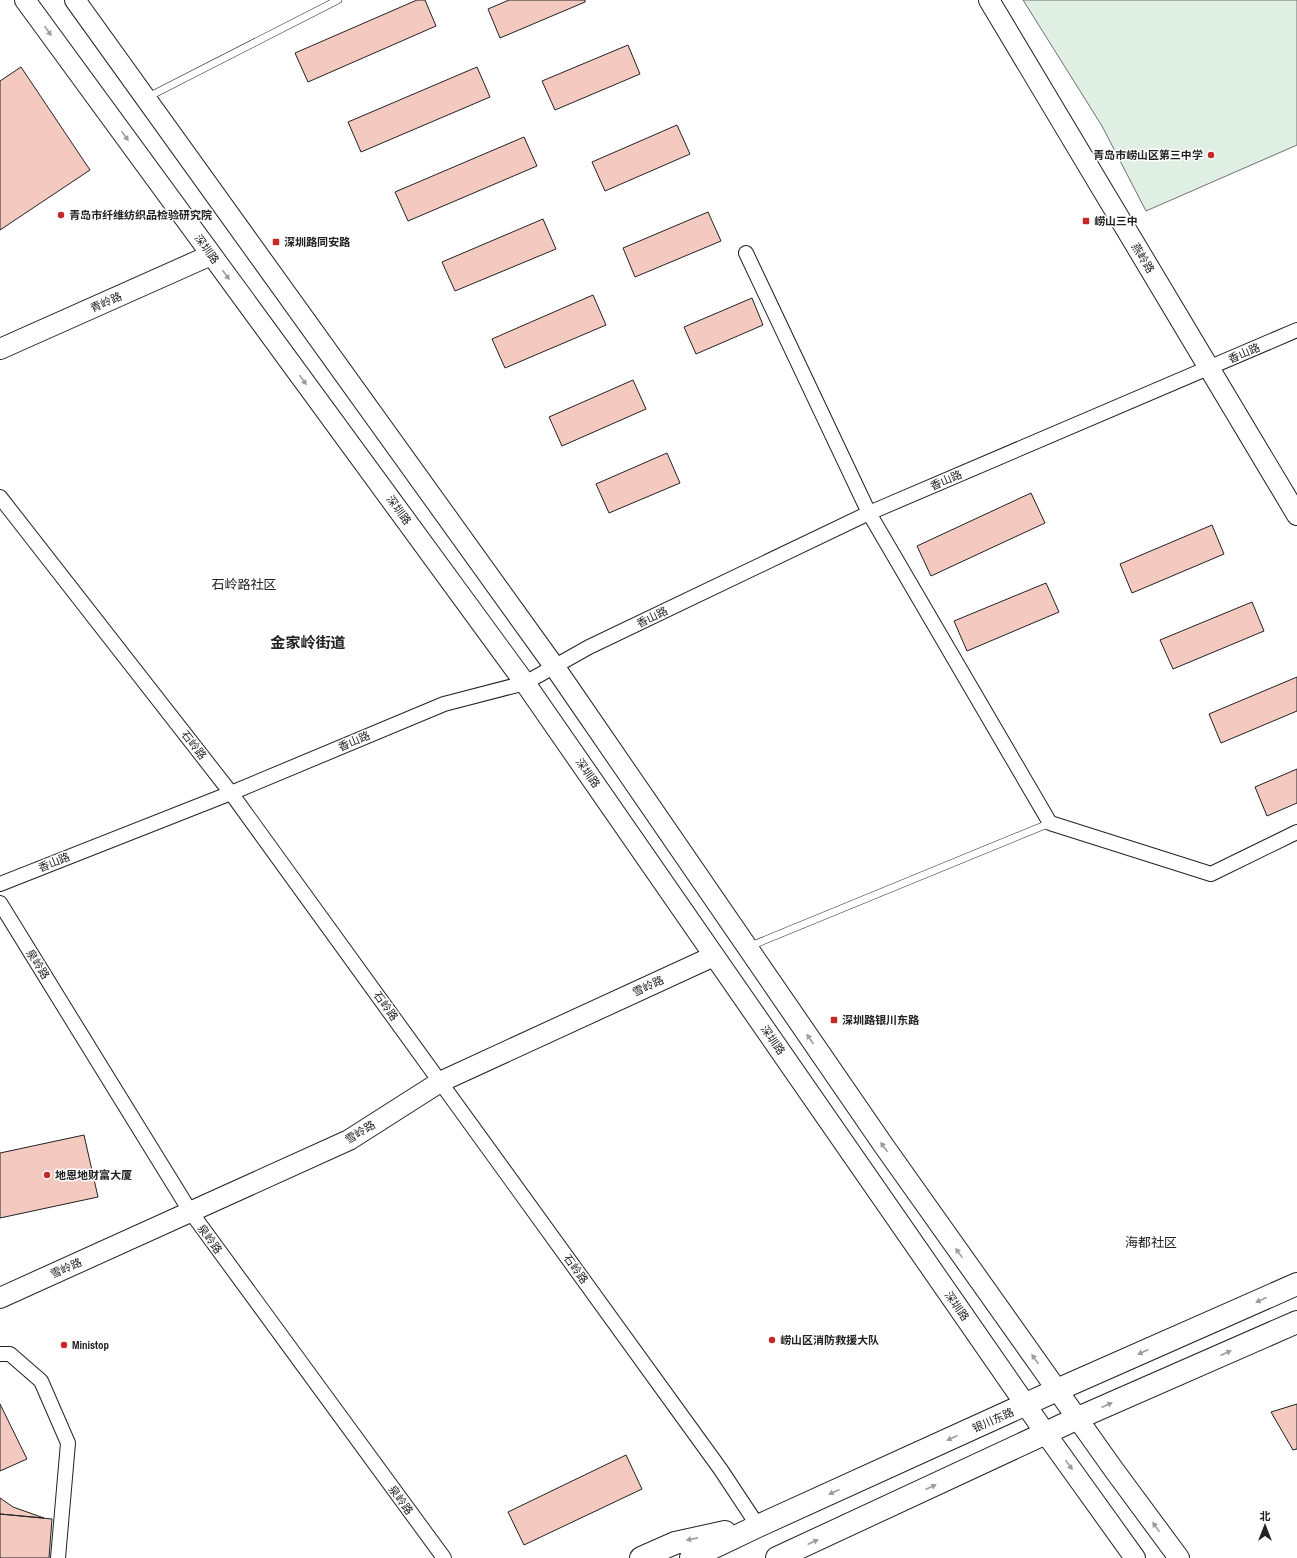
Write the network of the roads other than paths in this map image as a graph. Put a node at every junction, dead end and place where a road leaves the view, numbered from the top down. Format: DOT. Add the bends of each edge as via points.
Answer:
graph roads {
  1 [pos="25,0"];
  2 [pos="75,0"];
  3 [pos="338,0"];
  4 [pos="989,0"];
  5 [pos="146,98"];
  6 [pos="746,253"];
  7 [pos="212,255"];
  8 [pos="1297,330"];
  9 [pos="0,349"];
  10 [pos="1209,368"];
  11 [pos="0,497"];
  12 [pos="869,513"];
  13 [pos="1297,515"];
  14 [pos="554,666"];
  15 [pos="525,683"];
  16 [pos="231,793"];
  17 [pos="1050,823"];
  18 [pos="1297,832"];
  19 [pos="0,884"];
  20 [pos="0,904"];
  21 [pos="747,947"];
  22 [pos="714,956"];
  23 [pos="440,1082"];
  24 [pos="190,1212"];
  25 [pos="1297,1284"];
  26 [pos="0,1298"];
  27 [pos="1297,1322"];
  28 [pos="0,1354"];
  29 [pos="1057,1390"];
  30 [pos="1026,1405"];
  31 [pos="1078,1418"];
  32 [pos="1046,1434"];
  33 [pos="758,1526"];
  34 [pos="58,1558"];
  35 [pos="444,1558"];
  36 [pos="641,1558"];
  37 [pos="691,1558"];
  38 [pos="778,1558"];
  39 [pos="1135,1558"];
  40 [pos="1179,1558"];
  1 -- 7 [label="main road, 深圳路, one-way"];
  2 -- 5 [label="main road"];
  3 -- 5 [label="lane"];
  4 -- 10 [label="main road, 燕岭路"];
  5 -- 14 [label="main road"];
  6 -- 12 [label="street"];
  7 -- 9 [label="main road, 青岭路"];
  7 -- 15 [label="main road, 深圳路, one-way"];
  8 -- 10 [label="street, 香山路"];
  10 -- 12 [label="street, 香山路"];
  10 -- 13 [label="main road, 燕岭路"];
  11 -- 16 [label="street, 石岭路 / 石岭路"];
  12 -- 14 [label="street, 香山路"];
  12 -- 17 [label="street"];
  14 -- 15 [label="street, 香山路"];
  14 -- 21 [label="main road"];
  15 -- 16 [label="street, 香山路" via="444,704"];
  15 -- 22 [label="main road, 深圳路"];
  16 -- 19 [label="street, 香山路"];
  16 -- 23 [label="street, 石岭路 / 石岭路"];
  17 -- 18 [label="street" via="1211,874"];
  17 -- 21 [label="lane"];
  20 -- 24 [label="street, 泉岭路"];
  29 -- 21 [label="main road, one-way"];
  22 -- 23 [label="main road, 雪岭路"];
  22 -- 30 [label="main road, 深圳路"];
  23 -- 24 [label="main road, 雪岭路" via="349,1140"];
  23 -- 33 [label="street, 石岭路 / 石岭路"];
  24 -- 26 [label="main road, 雪岭路"];
  24 -- 35 [label="street, 泉岭路"];
  25 -- 29 [label="main road, 银川东路, one-way"];
  31 -- 27 [label="main road, one-way"];
  28 -- 34 [label="street" via="10,1354 41,1381 68,1443"];
  29 -- 30 [label="main road, 银川东路"];
  29 -- 31 [label="main road"];
  30 -- 32 [label="main road, 深圳路"];
  30 -- 33 [label="main road, 银川东路, one-way"];
  31 -- 32 [label="main road"];
  40 -- 31 [label="main road, one-way"];
  38 -- 32 [label="main road, one-way"];
  32 -- 39 [label="main road, 深圳路, one-way"];
  33 -- 36 [label="main road, one-way" via="675,1543"];
  33 -- 37 [label="main road, 银川东路"];
}
